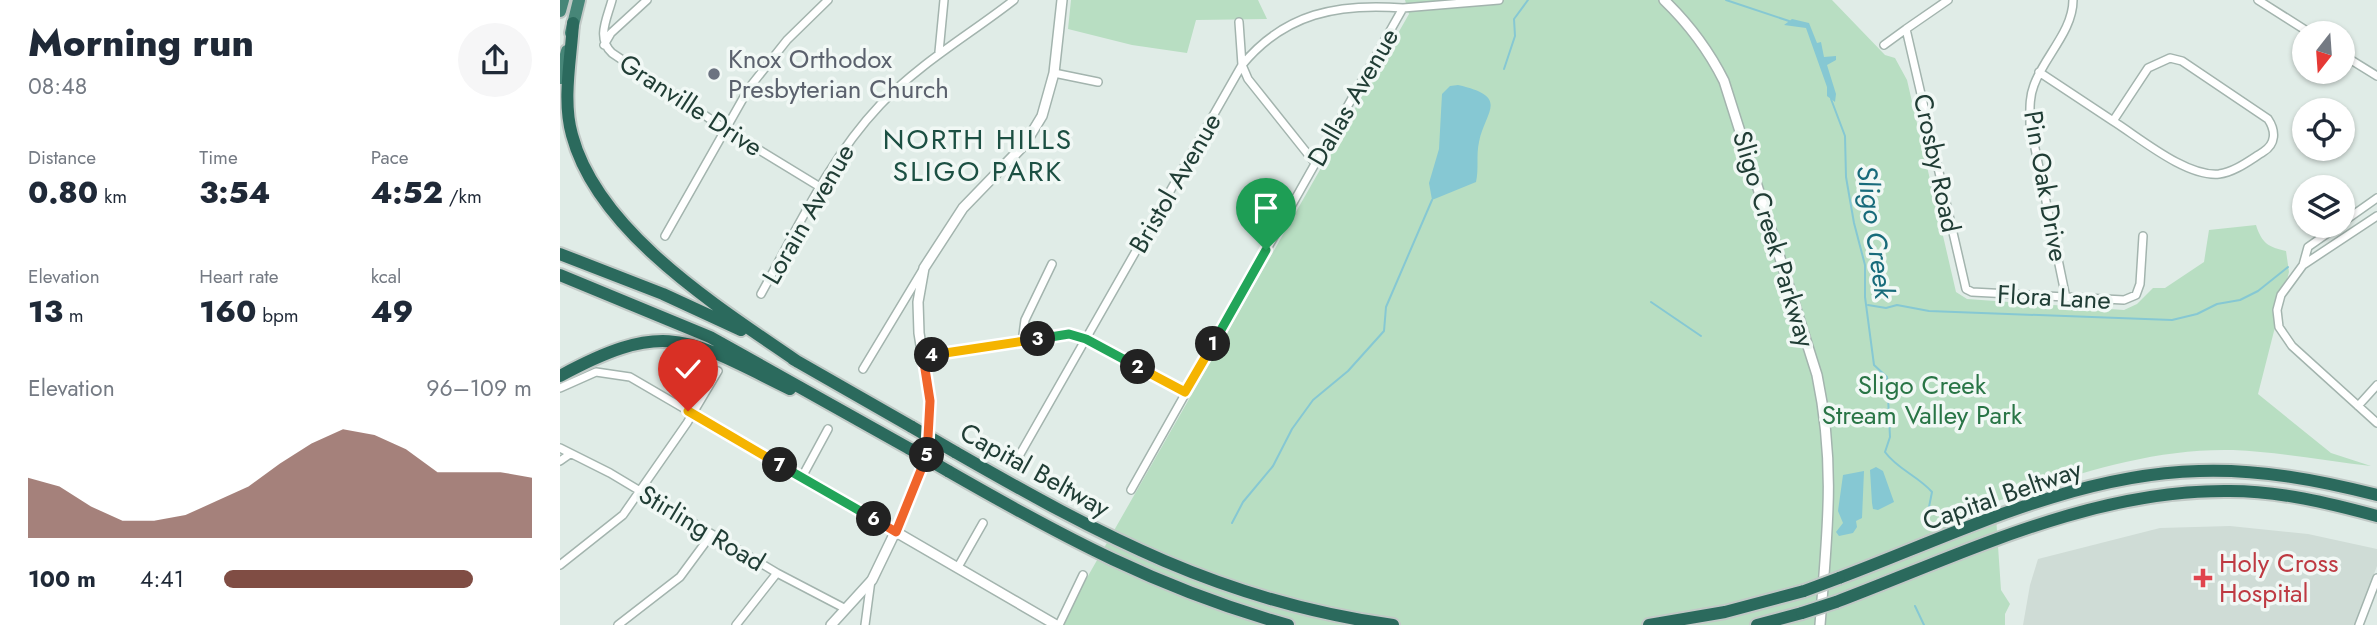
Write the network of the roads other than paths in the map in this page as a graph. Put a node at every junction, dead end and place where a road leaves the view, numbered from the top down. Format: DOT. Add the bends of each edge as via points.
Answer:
graph roads {
  1 [pos="562,0"];
  2 [pos="579,0"];
  3 [pos="612,0"];
  4 [pos="647,0"];
  5 [pos="828,0"];
  6 [pos="944,0"];
  7 [pos="1014,0"];
  8 [pos="1062,0"];
  9 [pos="1499,0"];
  10 [pos="1664,0"];
  11 [pos="1948,0"];
  12 [pos="2073,0"];
  13 [pos="2258,0"];
  14 [pos="1403,8"];
  15 [pos="560,11"];
  16 [pos="1239,22"];
  17 [pos="2292,22"];
  18 [pos="573,23"];
  19 [pos="1906,29"];
  20 [pos="1884,44"];
  21 [pos="604,46"];
  22 [pos="939,52"];
  23 [pos="2356,63"];
  24 [pos="1242,65"];
  25 [pos="1054,72"];
  26 [pos="2039,72"];
  27 [pos="2377,76"];
  28 [pos="560,78"];
  29 [pos="1098,82"];
  30 [pos="2113,121"];
  31 [pos="725,129"];
  32 [pos="1315,163"];
  33 [pos="820,187"];
  34 [pos="2377,198"];
  35 [pos="2355,214"];
  36 [pos="2377,216"];
  37 [pos="665,236"];
  38 [pos="2143,236"];
  39 [pos="2321,238"];
  40 [pos="560,254"];
  41 [pos="1052,264"];
  42 [pos="2303,265"];
  43 [pos="924,268"];
  44 [pos="560,275"];
  45 [pos="1972,292"];
  46 [pos="761,294"];
  47 [pos="2066,298"];
  48 [pos="1086,339"];
  49 [pos="1022,342"];
  50 [pos="923,356"];
  51 [pos="798,362"];
  52 [pos="863,369"];
  53 [pos="718,371"];
  54 [pos="560,376"];
  55 [pos="2377,385"];
  56 [pos="560,388"];
  57 [pos="1185,392"];
  58 [pos="2358,406"];
  59 [pos="692,414"];
  60 [pos="2377,423"];
  61 [pos="828,429"];
  62 [pos="560,448"];
  63 [pos="910,449"];
  64 [pos="570,454"];
  65 [pos="1019,456"];
  66 [pos="560,461"];
  67 [pos="802,477"];
  68 [pos="1131,490"];
  69 [pos="641,491"];
  70 [pos="2377,495"];
  71 [pos="2377,516"];
  72 [pos="982,523"];
  73 [pos="896,532"];
  74 [pos="711,535"];
  75 [pos="560,565"];
  76 [pos="958,567"];
  77 [pos="777,573"];
  78 [pos="1083,575"];
  79 [pos="2377,578"];
  80 [pos="872,580"];
  81 [pos="844,608"];
  82 [pos="618,625"];
  83 [pos="736,625"];
  84 [pos="831,625"];
  85 [pos="865,625"];
  86 [pos="1058,625"];
  87 [pos="1288,625"];
  88 [pos="1393,625"];
  89 [pos="1649,625"];
  90 [pos="1756,625"];
  91 [pos="1819,625"];
  92 [pos="2359,625"];
  1 -- 15 [label="highway"];
  2 -- 18 [label="highway"];
  3 -- 21 [label="street, Granville Drive"];
  4 -- 21 [label="street" via="611,33"];
  5 -- 31 [label="street" via="770,60"];
  6 -- 22 [label="street"];
  7 -- 22 [label="street, Lorain Avenue"];
  8 -- 25 [label="street"];
  9 -- 14 [label="street, Dallas Avenue"];
  10 -- 91 [label="street, Sligo Creek Parkway" via="1707,48 1724,81 1816,375 1826,418 1831,482"];
  11 -- 19 [label="street"];
  12 -- 26 [label="street, Pin Oak Drive" via="2071,17"];
  13 -- 17 [label="street"];
  14 -- 24 [label="street, Bristol Avenue" via="1368,7 1312,15 1276,32"];
  14 -- 32 [label="street, Dallas Avenue"];
  16 -- 24 [label="street"];
  18 -- 28 [label="highway"];
  18 -- 51 [label="highway" via="568,87 571,134 604,198 682,279"];
  19 -- 20 [label="street"];
  19 -- 45 [label="street, Crosby Road" via="1963,283"];
  21 -- 31 [label="street, Granville Drive"];
  22 -- 33 [label="street, Lorain Avenue" via="867,119"];
  23 -- 27 [label="street"];
  24 -- 32 [label="street" via="1257,92"];
  24 -- 48 [label="street, Bristol Avenue"];
  25 -- 29 [label="street"];
  25 -- 43 [label="street" via="1033,133 963,208"];
  26 -- 30 [label="street"];
  26 -- 47 [label="street, Pin Oak Drive" via="2030,100 2031,124"];
  30 -- 30 [label="street" via="2201,173 2233,170 2267,149 2274,136 2268,119 2182,61 2170,58 2148,68"];
  31 -- 33 [label="street, Granville Drive"];
  31 -- 37 [label="street"];
  32 -- 57 [label="street, Dallas Avenue"];
  33 -- 46 [label="street, Lorain Avenue"];
  34 -- 35 [label="street"];
  36 -- 42 [label="street"];
  38 -- 47 [label="street, Flora Lane" via="2136,295 2124,300"];
  39 -- 42 [label="street" via="2308,247"];
  40 -- 51 [label="highway, Capital Beltway" via="719,319"];
  41 -- 49 [label="street" via="1025,320"];
  42 -- 58 [label="street" via="2281,295 2279,327 2291,346"];
  43 -- 50 [label="street" via="918,302"];
  43 -- 52 [label="street"];
  44 -- 63 [label="highway, Capital Beltway" via="710,337"];
  45 -- 47 [label="street, Flora Lane"];
  48 -- 49 [label="street" via="1069,334"];
  48 -- 57 [label="street"];
  48 -- 65 [label="street, Bristol Avenue"];
  49 -- 50 [label="street"];
  50 -- 73 [label="street" via="930,401 928,451"];
  51 -- 88 [label="highway, Capital Beltway, bridge" via="1084,524 1165,563 1294,606"];
  53 -- 59 [label="street"];
  54 -- 63 [label="highway" via="621,346 688,342"];
  55 -- 58 [label="street"];
  56 -- 59 [label="street" via="589,374 610,372 630,377"];
  57 -- 68 [label="street, Dallas Avenue"];
  58 -- 60 [label="street"];
  59 -- 67 [label="street"];
  59 -- 69 [label="street"];
  61 -- 67 [label="street"];
  62 -- 64 [label="street, Stirling Road"];
  63 -- 87 [label="highway, Capital Beltway, bridge" via="1120,565 1201,598"];
  64 -- 66 [label="street"];
  64 -- 69 [label="street, Stirling Road"];
  67 -- 73 [label="street"];
  69 -- 74 [label="street, Stirling Road"];
  69 -- 75 [label="street" via="623,515"];
  70 -- 89 [label="highway, Capital Beltway, bridge" via="2302,478 2233,471 2120,481 1995,519 1804,590 1725,612"];
  71 -- 90 [label="highway, Capital Beltway, bridge" via="2275,494 2197,491 2124,500"];
  72 -- 76 [label="street"];
  73 -- 76 [label="street"];
  73 -- 80 [label="street"];
  74 -- 77 [label="street, Stirling Road"];
  74 -- 82 [label="street" via="680,577"];
  76 -- 86 [label="street"];
  77 -- 81 [label="street, Stirling Road"];
  77 -- 83 [label="street"];
  78 -- 86 [label="street"];
  79 -- 92 [label="street"];
  80 -- 81 [label="street"];
  80 -- 85 [label="street"];
  81 -- 84 [label="street"];
}
